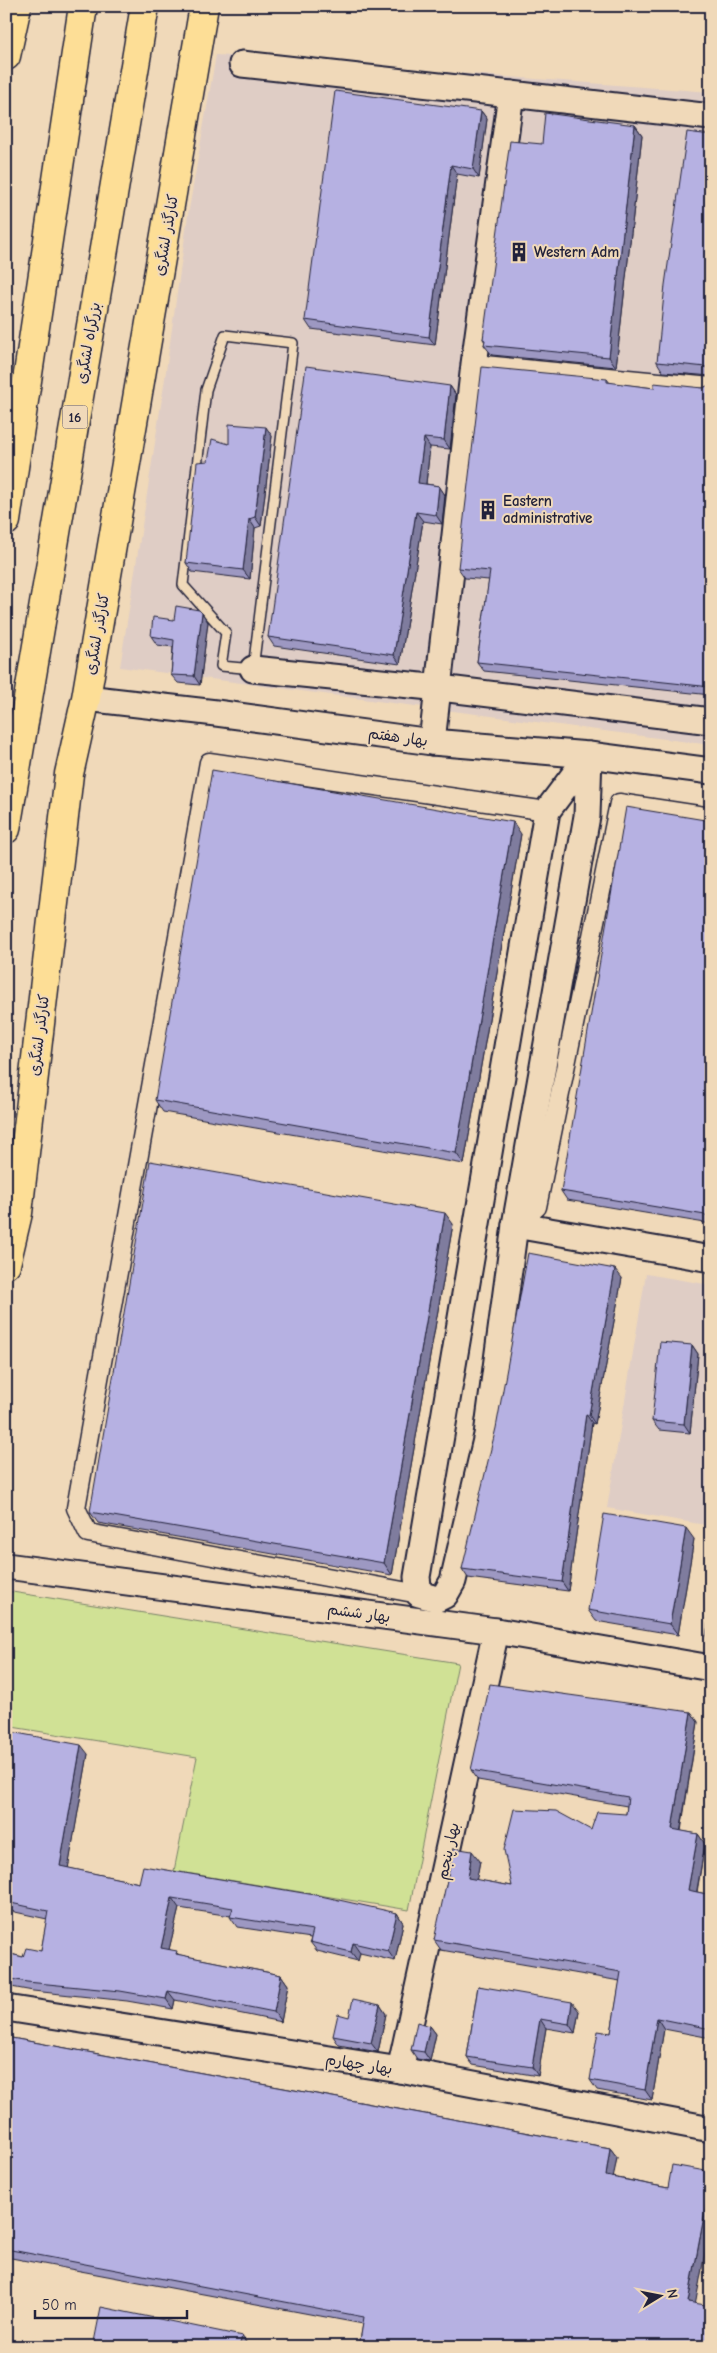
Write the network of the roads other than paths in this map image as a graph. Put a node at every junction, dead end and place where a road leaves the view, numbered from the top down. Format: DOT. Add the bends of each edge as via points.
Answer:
graph roads {
  1 [pos="17,6"];
  2 [pos="83,6"];
  3 [pos="145,6"];
  4 [pos="204,6"];
  5 [pos="6,56"];
  6 [pos="242,64"];
  7 [pos="511,94"];
  8 [pos="711,117"];
  9 [pos="474,364"];
  10 [pos="711,387"];
  11 [pos="6,522"];
  12 [pos="253,669"];
  13 [pos="440,688"];
  14 [pos="86,698"];
  15 [pos="711,721"];
  16 [pos="432,742"];
  17 [pos="589,756"];
  18 [pos="711,771"];
  19 [pos="547,811"];
  20 [pos="711,817"];
  21 [pos="6,829"];
  22 [pos="515,1226"];
  23 [pos="711,1259"];
  24 [pos="6,1264"];
  25 [pos="6,1566"];
  26 [pos="419,1594"];
  27 [pos="496,1631"];
  28 [pos="711,1668"];
  29 [pos="6,2008"];
  30 [pos="400,2070"];
  31 [pos="711,2129"];
  1 -- 5 [label="main road"];
  2 -- 11 [label="main road"];
  3 -- 21 [label="main road, بزرگراه لشگری / 16"];
  4 -- 14 [label="main road, کنارگذر لشگری"];
  6 -- 7 [label="street"];
  7 -- 8 [label="street"];
  7 -- 9 [label="street"];
  9 -- 10 [label="street"];
  9 -- 13 [label="street"];
  12 -- 12 [label="lane" via="293,343 225,335 206,390 183,585 226,633 221,666"];
  12 -- 13 [label="street"];
  13 -- 15 [label="street"];
  13 -- 16 [label="street"];
  14 -- 16 [label="street, بهار هفتم"];
  14 -- 24 [label="main road, کنارگذر لشگری" via="69,774 18,1213"];
  16 -- 17 [label="street, بهار هفتم"];
  17 -- 18 [label="street, بهار هفتم"];
  17 -- 19 [label="street"];
  17 -- 22 [label="street" via="587,816"];
  19 -- 26 [label="street" via="418,1577"];
  19 -- 26 [label="street" via="209,762 76,1508 88,1533"];
  20 -- 22 [label="street" via="619,803 537,1207"];
  22 -- 23 [label="street"];
  22 -- 26 [label="street" via="487,1435 453,1581 445,1595 438,1599"];
  25 -- 27 [label="street, بهار ششم"];
  27 -- 28 [label="street, بهار ششم"];
  27 -- 30 [label="street, بهار پنجم"];
  29 -- 30 [label="street, بهار چهارم"];
  30 -- 31 [label="street, بهار چهارم"];
}
